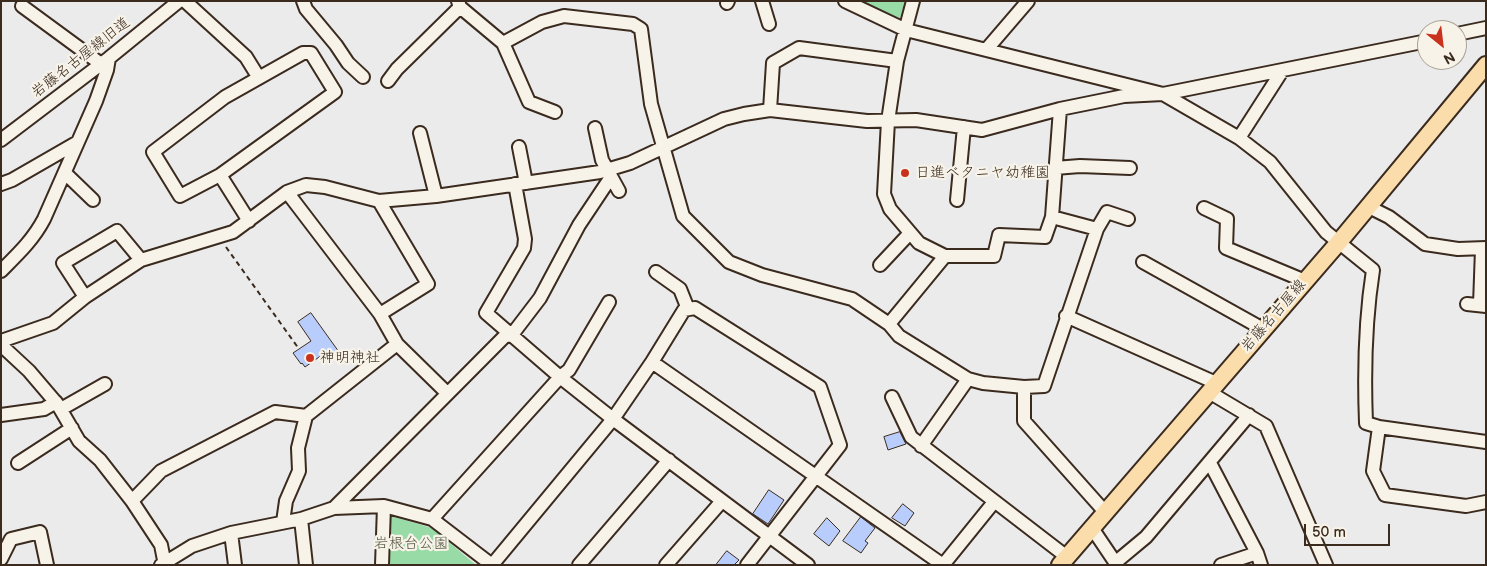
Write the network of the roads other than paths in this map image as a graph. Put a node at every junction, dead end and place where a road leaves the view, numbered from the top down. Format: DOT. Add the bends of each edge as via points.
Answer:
graph roads {
  1 [pos="179,1"];
  2 [pos="185,1"];
  3 [pos="303,1"];
  4 [pos="762,1"];
  5 [pos="845,1"];
  6 [pos="913,1"];
  7 [pos="1028,1"];
  8 [pos="459,4"];
  9 [pos="22,6"];
  10 [pos="769,24"];
  11 [pos="1486,28"];
  12 [pos="906,30"];
  13 [pos="1467,32"];
  14 [pos="503,42"];
  15 [pos="1417,43"];
  16 [pos="986,50"];
  17 [pos="105,61"];
  18 [pos="897,61"];
  19 [pos="1486,66"];
  20 [pos="1282,71"];
  21 [pos="363,77"];
  22 [pos="259,78"];
  23 [pos="388,81"];
  24 [pos="1163,94"];
  25 [pos="1060,108"];
  26 [pos="770,110"];
  27 [pos="555,112"];
  28 [pos="888,121"];
  29 [pos="592,125"];
  30 [pos="964,127"];
  31 [pos="420,133"];
  32 [pos="1238,138"];
  33 [pos="1,140"];
  34 [pos="78,142"];
  35 [pos="519,147"];
  36 [pos="664,148"];
  37 [pos="1056,168"];
  38 [pos="1130,168"];
  39 [pos="65,173"];
  40 [pos="604,174"];
  41 [pos="220,175"];
  42 [pos="1,184"];
  43 [pos="520,184"];
  44 [pos="619,191"];
  45 [pos="287,192"];
  46 [pos="436,196"];
  47 [pos="93,200"];
  48 [pos="957,200"];
  49 [pos="379,201"];
  50 [pos="1369,207"];
  51 [pos="1204,208"];
  52 [pos="1052,217"];
  53 [pos="1128,219"];
  54 [pos="249,221"];
  55 [pos="1097,229"];
  56 [pos="910,232"];
  57 [pos="1339,242"];
  58 [pos="1484,248"];
  59 [pos="945,256"];
  60 [pos="141,260"];
  61 [pos="1143,262"];
  62 [pos="880,265"];
  63 [pos="1,270"];
  64 [pos="656,272"];
  65 [pos="1305,280"];
  66 [pos="85,296"];
  67 [pos="609,302"];
  68 [pos="1467,304"];
  69 [pos="1483,306"];
  70 [pos="688,309"];
  71 [pos="380,314"];
  72 [pos="1066,316"];
  73 [pos="890,324"];
  74 [pos="1263,329"];
  75 [pos="510,334"];
  76 [pos="1,341"];
  77 [pos="397,344"];
  78 [pos="1,345"];
  79 [pos="652,362"];
  80 [pos="560,377"];
  81 [pos="968,379"];
  82 [pos="105,384"];
  83 [pos="1024,387"];
  84 [pos="1212,388"];
  85 [pos="447,393"];
  86 [pos="892,397"];
  87 [pos="58,406"];
  88 [pos="1,415"];
  89 [pos="1248,415"];
  90 [pos="306,416"];
  91 [pos="613,418"];
  92 [pos="1379,427"];
  93 [pos="72,428"];
  94 [pos="1486,442"];
  95 [pos="921,446"];
  96 [pos="669,460"];
  97 [pos="18,463"];
  98 [pos="1210,463"];
  99 [pos="816,476"];
  100 [pos="132,501"];
  101 [pos="722,501"];
  102 [pos="994,502"];
  103 [pos="1486,502"];
  104 [pos="384,506"];
  105 [pos="334,508"];
  106 [pos="1105,512"];
  107 [pos="432,519"];
  108 [pos="300,520"];
  109 [pos="283,522"];
  110 [pos="1092,528"];
  111 [pos="231,533"];
  112 [pos="770,537"];
  113 [pos="1,559"];
  114 [pos="1259,559"];
  115 [pos="1064,561"];
  116 [pos="1117,563"];
  117 [pos="163,564"];
  118 [pos="47,565"];
  119 [pos="235,565"];
  120 [pos="306,565"];
  121 [pos="382,565"];
  122 [pos="579,565"];
  123 [pos="666,565"];
  124 [pos="747,565"];
  125 [pos="808,565"];
  126 [pos="1221,565"];
  127 [pos="1326,565"];
  1 -- 17 [label="street, 岩藤名古屋線旧道"];
  2 -- 22 [label="street" via="246,57"];
  3 -- 21 [label="street" via="348,63"];
  4 -- 10 [label="street"];
  5 -- 12 [label="street"];
  6 -- 12 [label="street"];
  7 -- 16 [label="street"];
  8 -- 14 [label="street"];
  8 -- 23 [label="street"];
  9 -- 17 [label="street"];
  11 -- 13 [label="street"];
  12 -- 16 [label="street"];
  12 -- 18 [label="street"];
  14 -- 27 [label="street" via="529,102"];
  14 -- 36 [label="street" via="542,22 564,16 633,24 642,29 651,104"];
  15 -- 20 [label="street"];
  16 -- 24 [label="street"];
  17 -- 33 [label="street, 岩藤名古屋線旧道"];
  17 -- 34 [label="street" via="107,70"];
  18 -- 26 [label="street" via="799,48 773,63"];
  18 -- 28 [label="street"];
  19 -- 50 [label="main road, 岩藤名古屋線"];
  20 -- 24 [label="street"];
  20 -- 32 [label="street"];
  22 -- 41 [label="street" via="225,97 153,152 180,196"];
  22 -- 41 [label="street" via="303,53 311,53 336,92"];
  24 -- 25 [label="street" via="1124,96"];
  24 -- 32 [label="street"];
  25 -- 30 [label="street" via="982,130"];
  25 -- 37 [label="street"];
  26 -- 28 [label="street"];
  26 -- 36 [label="street" via="724,119"];
  28 -- 30 [label="street" via="916,120"];
  28 -- 56 [label="street" via="884,194 890,209"];
  29 -- 40 [label="street" via="595,163"];
  30 -- 48 [label="street"];
  31 -- 46 [label="street"];
  32 -- 57 [label="street" via="1270,162 1326,232"];
  34 -- 39 [label="street"];
  34 -- 42 [label="street"];
  35 -- 43 [label="street"];
  36 -- 40 [label="street"];
  36 -- 73 [label="street" via="683,216 729,262 762,275 852,299"];
  37 -- 38 [label="street"];
  37 -- 52 [label="street"];
  39 -- 47 [label="street"];
  39 -- 63 [label="street" via="36,234"];
  40 -- 43 [label="street"];
  40 -- 44 [label="street"];
  40 -- 75 [label="street" via="540,298"];
  41 -- 54 [label="street"];
  43 -- 46 [label="street"];
  43 -- 75 [label="street" via="524,248 486,313"];
  45 -- 49 [label="street" via="306,185"];
  45 -- 54 [label="street"];
  45 -- 71 [label="street"];
  46 -- 49 [label="street"];
  49 -- 71 [label="street" via="428,284"];
  50 -- 57 [label="main road, 岩藤名古屋線"];
  50 -- 58 [label="street" via="1389,217 1425,244 1458,249"];
  51 -- 65 [label="street" via="1227,219 1226,248"];
  52 -- 55 [label="street"];
  52 -- 59 [label="street" via="1044,237 999,234 994,256"];
  53 -- 55 [label="street" via="1107,212"];
  54 -- 60 [label="street" via="233,232"];
  55 -- 72 [label="street"];
  56 -- 59 [label="street" via="919,243"];
  56 -- 62 [label="street"];
  57 -- 65 [label="main road, 岩藤名古屋線"];
  57 -- 92 [label="street" via="1373,270 1365,404 1366,423"];
  58 -- 69 [label="street"];
  59 -- 73 [label="street"];
  60 -- 66 [label="street"];
  60 -- 66 [label="street" via="117,231 63,263"];
  61 -- 74 [label="street"];
  64 -- 70 [label="street" via="680,289"];
  65 -- 74 [label="main road, 岩藤名古屋線"];
  66 -- 76 [label="street" via="53,323"];
  67 -- 80 [label="street" via="569,370"];
  68 -- 69 [label="street"];
  70 -- 79 [label="street" via="684,310"];
  70 -- 99 [label="street" via="695,308 820,387 840,445"];
  71 -- 77 [label="street"];
  72 -- 83 [label="street" via="1044,386"];
  72 -- 84 [label="street"];
  73 -- 81 [label="street" via="899,336"];
  74 -- 84 [label="main road, 岩藤名古屋線"];
  75 -- 80 [label="street"];
  75 -- 85 [label="street"];
  77 -- 85 [label="street"];
  77 -- 90 [label="street"];
  78 -- 87 [label="street" via="29,371"];
  79 -- 91 [label="street"];
  79 -- 99 [label="street"];
  80 -- 91 [label="street"];
  80 -- 107 [label="street"];
  81 -- 83 [label="street"];
  81 -- 95 [label="street"];
  82 -- 87 [label="street"];
  83 -- 106 [label="street" via="1024,421"];
  84 -- 89 [label="street"];
  84 -- 106 [label="main road, 岩藤名古屋線"];
  85 -- 105 [label="street"];
  86 -- 95 [label="street" via="911,438"];
  87 -- 88 [label="street"];
  87 -- 93 [label="street"];
  89 -- 98 [label="street"];
  89 -- 127 [label="street" via="1266,426"];
  90 -- 100 [label="street" via="276,412 161,471"];
  90 -- 109 [label="street" via="298,448 299,471 286,501"];
  91 -- 96 [label="street"];
  91 -- 107 [label="street" via="492,565"];
  92 -- 94 [label="street"];
  92 -- 103 [label="street" via="1374,472 1385,494 1466,506"];
  93 -- 97 [label="street"];
  93 -- 100 [label="street"];
  95 -- 102 [label="street"];
  96 -- 101 [label="street"];
  96 -- 122 [label="street"];
  98 -- 114 [label="street"];
  98 -- 116 [label="street" via="1146,537"];
  99 -- 102 [label="street" via="943,565"];
  99 -- 112 [label="street"];
  100 -- 117 [label="street" via="161,545"];
  101 -- 112 [label="street"];
  101 -- 123 [label="street"];
  102 -- 115 [label="street"];
  104 -- 105 [label="street"];
  104 -- 107 [label="street"];
  104 -- 121 [label="street"];
  105 -- 108 [label="street"];
  106 -- 110 [label="main road, 岩藤名古屋線"];
  108 -- 109 [label="street"];
  108 -- 120 [label="street"];
  109 -- 111 [label="street"];
  110 -- 115 [label="main road, 岩藤名古屋線"];
  110 -- 116 [label="street"];
  111 -- 117 [label="street" via="192,546"];
  111 -- 119 [label="street"];
  112 -- 124 [label="street"];
  112 -- 125 [label="street"];
  113 -- 118 [label="street" via="11,539 40,532"];
  114 -- 126 [label="street"];
}
